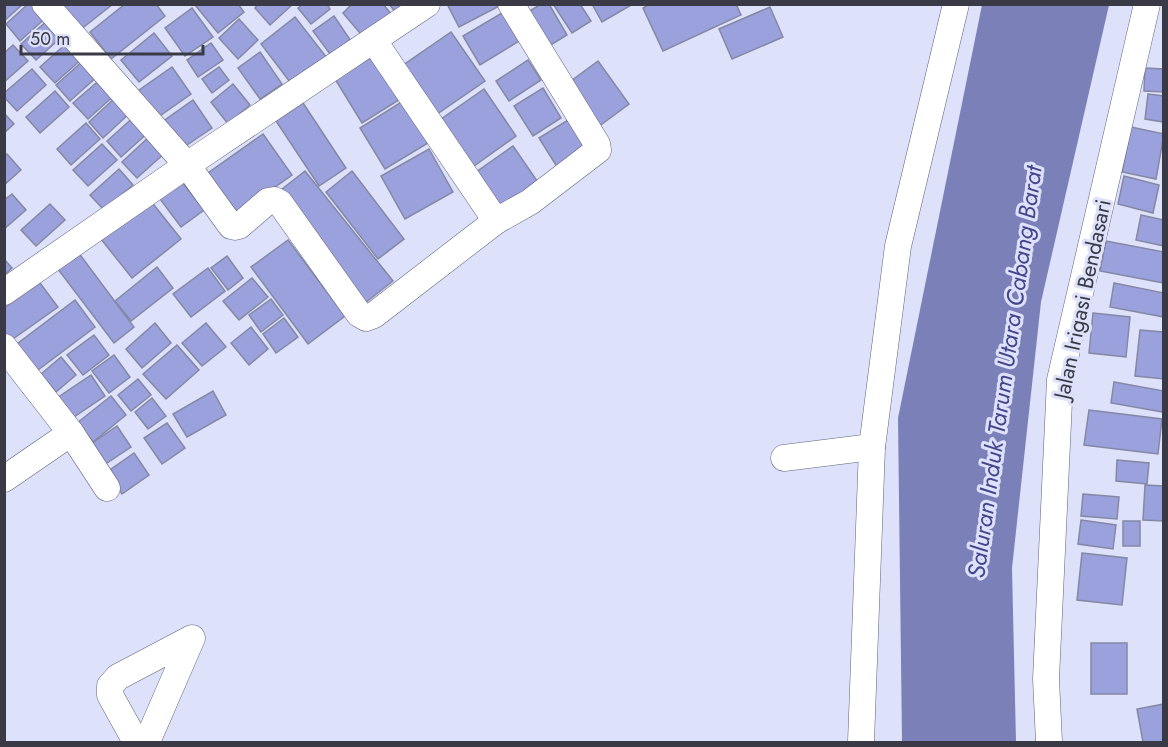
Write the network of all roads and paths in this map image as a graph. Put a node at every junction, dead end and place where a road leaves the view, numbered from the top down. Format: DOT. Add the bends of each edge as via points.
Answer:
graph roads {
  1 [pos="45,4"];
  2 [pos="427,4"];
  3 [pos="511,4"];
  4 [pos="956,4"];
  5 [pos="1147,4"];
  6 [pos="374,41"];
  7 [pos="187,165"];
  8 [pos="496,221"];
  9 [pos="4,292"];
  10 [pos="4,347"];
  11 [pos="71,433"];
  12 [pos="872,447"];
  13 [pos="784,458"];
  14 [pos="4,479"];
  15 [pos="107,488"];
  16 [pos="136,742"];
  17 [pos="147,742"];
  18 [pos="861,742"];
  19 [pos="1049,742"];
  1 -- 7 [label="street"];
  2 -- 6 [label="street"];
  3 -- 8 [label="street" via="598,150 530,202"];
  4 -- 12 [label="street" via="898,246"];
  5 -- 19 [label="street, Jalan Irigasi Bendasari" via="1060,380 1046,679"];
  6 -- 7 [label="street"];
  6 -- 8 [label="street"];
  7 -- 8 [label="street" via="231,226 235,227 268,201 280,203 359,314 366,318"];
  7 -- 9 [label="street"];
  10 -- 11 [label="street"];
  11 -- 14 [label="street"];
  11 -- 15 [label="street"];
  12 -- 13 [label="street"];
  12 -- 18 [label="street"];
  16 -- 17 [label="street" via="110,695 110,686 118,677 192,638"];
}
